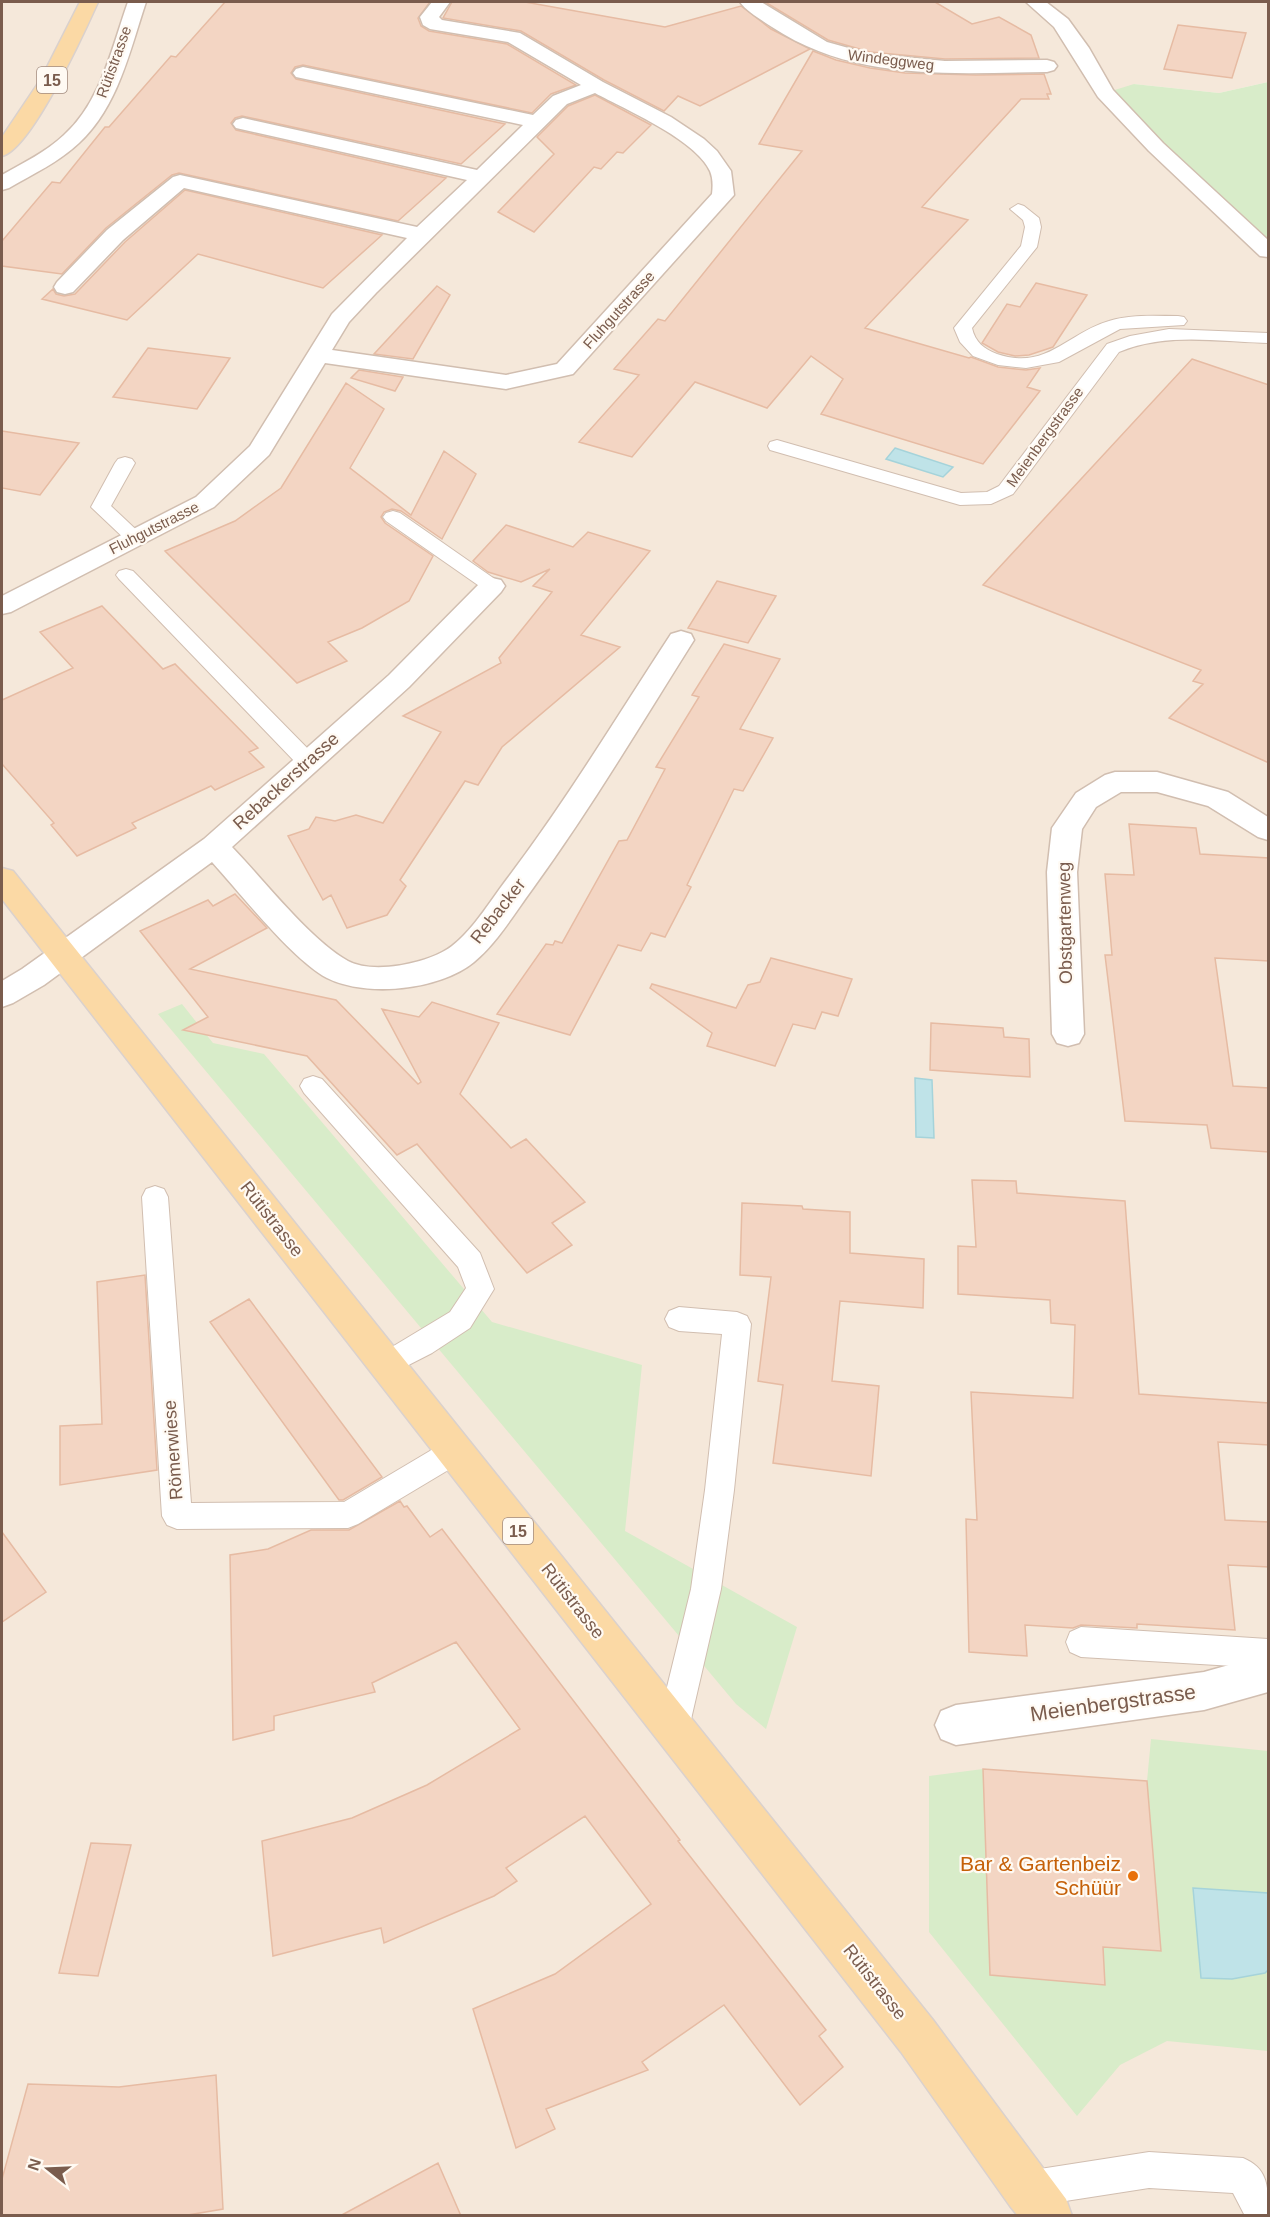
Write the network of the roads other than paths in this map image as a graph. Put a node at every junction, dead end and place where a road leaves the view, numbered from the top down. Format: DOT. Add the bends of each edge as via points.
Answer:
graph roads {
  1 [pos="89,2"];
  2 [pos="137,2"];
  3 [pos="441,2"];
  4 [pos="749,2"];
  5 [pos="1035,2"];
  6 [pos="1047,66"];
  7 [pos="303,73"];
  8 [pos="596,86"];
  9 [pos="536,122"];
  10 [pos="243,124"];
  11 [pos="2,150"];
  12 [pos="482,177"];
  13 [pos="2,184"];
  14 [pos="1018,209"];
  15 [pos="422,235"];
  16 [pos="1269,251"];
  17 [pos="65,287"];
  18 [pos="1269,323"];
  19 [pos="1269,338"];
  20 [pos="317,355"];
  21 [pos="777,446"];
  22 [pos="125,463"];
  23 [pos="393,517"];
  24 [pos="135,538"];
  25 [pos="126,575"];
  26 [pos="492,586"];
  27 [pos="2,606"];
  28 [pos="681,640"];
  29 [pos="307,761"];
  30 [pos="1269,830"];
  31 [pos="214,846"];
  32 [pos="2,879"];
  33 [pos="63,956"];
  34 [pos="2,995"];
  35 [pos="1068,1034"];
  36 [pos="313,1086"];
  37 [pos="155,1197"];
  38 [pos="679,1319"];
  39 [pos="387,1364"];
  40 [pos="455,1451"];
  41 [pos="1081,1642"];
  42 [pos="1269,1653"];
  43 [pos="1269,1672"];
  44 [pos="956,1725"];
  45 [pos="673,1728"];
  46 [pos="1256,2177"];
  47 [pos="1038,2202"];
  48 [pos="1266,2216"];
  1 -- 11 [label="main road, 15" via="46,90"];
  2 -- 13 [label="street, Rütistrasse" via="102,100 85,126 55,151"];
  3 -- 8 [label="street, Fluhgutstrasse" via="429,17 437,25 513,37"];
  4 -- 6 [label="street, Windeggweg" via="786,29 843,55 915,66"];
  5 -- 16 [label="street" via="1061,23 1112,101"];
  7 -- 9 [label="street"];
  8 -- 9 [label="street, Fluhgutstrasse" via="560,100"];
  8 -- 20 [label="street, Fluhgutstrasse" via="688,137 720,169 723,195 566,369 506,382"];
  9 -- 12 [label="street, Fluhgutstrasse"];
  10 -- 12 [label="street"];
  12 -- 15 [label="street, Fluhgutstrasse"];
  14 -- 18 [label="lane" via="1031,218 1034,227 1029,247 963,328 964,338 984,355 1014,363 1046,360 1097,331 1126,322"];
  15 -- 17 [label="street" via="180,181 115,235"];
  15 -- 20 [label="street, Fluhgutstrasse" via="340,319"];
  19 -- 21 [label="lane, Meienbergstrasse" via="1163,336 1132,340 1113,348 1006,490 991,498 960,499"];
  20 -- 24 [label="street, Fluhgutstrasse" via="260,450 205,502"];
  22 -- 24 [label="lane" via="100,507"];
  23 -- 26 [label="lane"];
  24 -- 27 [label="street, Fluhgutstrasse"];
  25 -- 29 [label="lane"];
  26 -- 29 [label="street, Rebackerstrasse" via="399,681"];
  28 -- 31 [label="street, Rebacker" via="558,831 484,933 463,954 431,970 394,978 356,976 337,969 304,943"];
  29 -- 31 [label="street, Rebackerstrasse"];
  30 -- 35 [label="street, Obstgartenweg" via="1218,799 1157,782 1115,782 1086,800 1067,828 1062,872"];
  31 -- 33 [label="street, Rebackerstrasse"];
  32 -- 33 [label="main road, Rütistrasse / 15"];
  33 -- 34 [label="street, Rebackerstrasse"];
  33 -- 39 [label="main road, Rütistrasse / 15"];
  36 -- 39 [label="lane" via="470,1261 480,1289 460,1320"];
  37 -- 40 [label="lane, Römerwiese" via="177,1516 348,1515"];
  38 -- 45 [label="lane" via="737,1324 705,1590"];
  39 -- 40 [label="main road, Rütistrasse / 15"];
  40 -- 45 [label="main road, Rütistrasse / 15"];
  41 -- 42 [label="lane"];
  43 -- 44 [label="street, Meienbergstrasse" via="1204,1691"];
  45 -- 47 [label="main road, Rütistrasse / 15" via="917,2036"];
  46 -- 47 [label="lane" via="1149,2170"];
  46 -- 48 [label="lane"];
}
